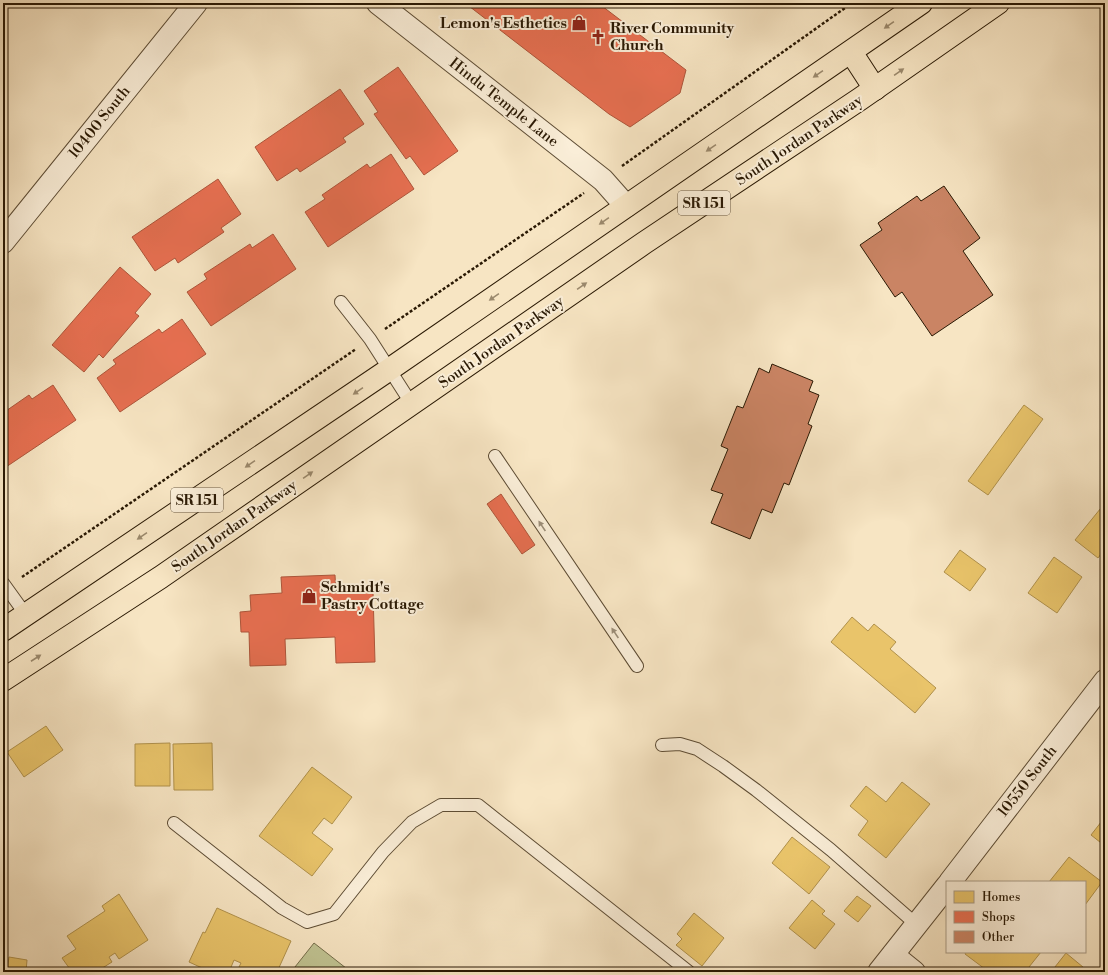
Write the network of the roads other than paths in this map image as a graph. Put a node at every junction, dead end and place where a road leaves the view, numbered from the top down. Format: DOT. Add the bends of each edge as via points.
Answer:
graph roads {
  1 [pos="196,3"];
  2 [pos="378,3"];
  3 [pos="921,3"];
  4 [pos="998,3"];
  5 [pos="850,52"];
  6 [pos="875,89"];
  7 [pos="626,206"];
  8 [pos="3,242"];
  9 [pos="341,302"];
  10 [pos="390,369"];
  11 [pos="411,403"];
  12 [pos="495,456"];
  13 [pos="5,586"];
  14 [pos="26,615"];
  15 [pos="3,630"];
  16 [pos="637,666"];
  17 [pos="3,680"];
  18 [pos="1105,681"];
  19 [pos="662,745"];
  20 [pos="174,823"];
  21 [pos="951,881"];
  22 [pos="946,887"];
  23 [pos="917,925"];
  24 [pos="886,964"];
  25 [pos="689,972"];
  26 [pos="914,972"];
  1 -- 8 [label="street, 10400 South"];
  2 -- 7 [label="street, Hindu Temple Lane" via="603,180"];
  3 -- 5 [label="main road, SR 151, one-way"];
  6 -- 4 [label="main road, South Jordan Parkway / SR 151, one-way"];
  5 -- 6 [label="main road"];
  5 -- 7 [label="main road, SR 151, one-way"];
  11 -- 6 [label="main road, South Jordan Parkway / SR 151, one-way"];
  7 -- 10 [label="main road, SR 151, one-way"];
  9 -- 10 [label="lane"];
  10 -- 11 [label="lane"];
  10 -- 14 [label="main road, SR 151, one-way"];
  17 -- 11 [label="main road, South Jordan Parkway / SR 151, one-way" via="161,576"];
  16 -- 12 [label="lane, one-way"];
  13 -- 14 [label="lane"];
  14 -- 15 [label="main road, SR 151"];
  18 -- 21 [label="street, 10550 South"];
  19 -- 23 [label="lane" via="680,744 697,749 723,766 831,850"];
  20 -- 25 [label="lane" via="282,908 307,922 334,914 382,852 412,822 441,805 478,805"];
  22 -- 23 [label="street"];
  23 -- 24 [label="street"];
  24 -- 26 [label="street"];
}
